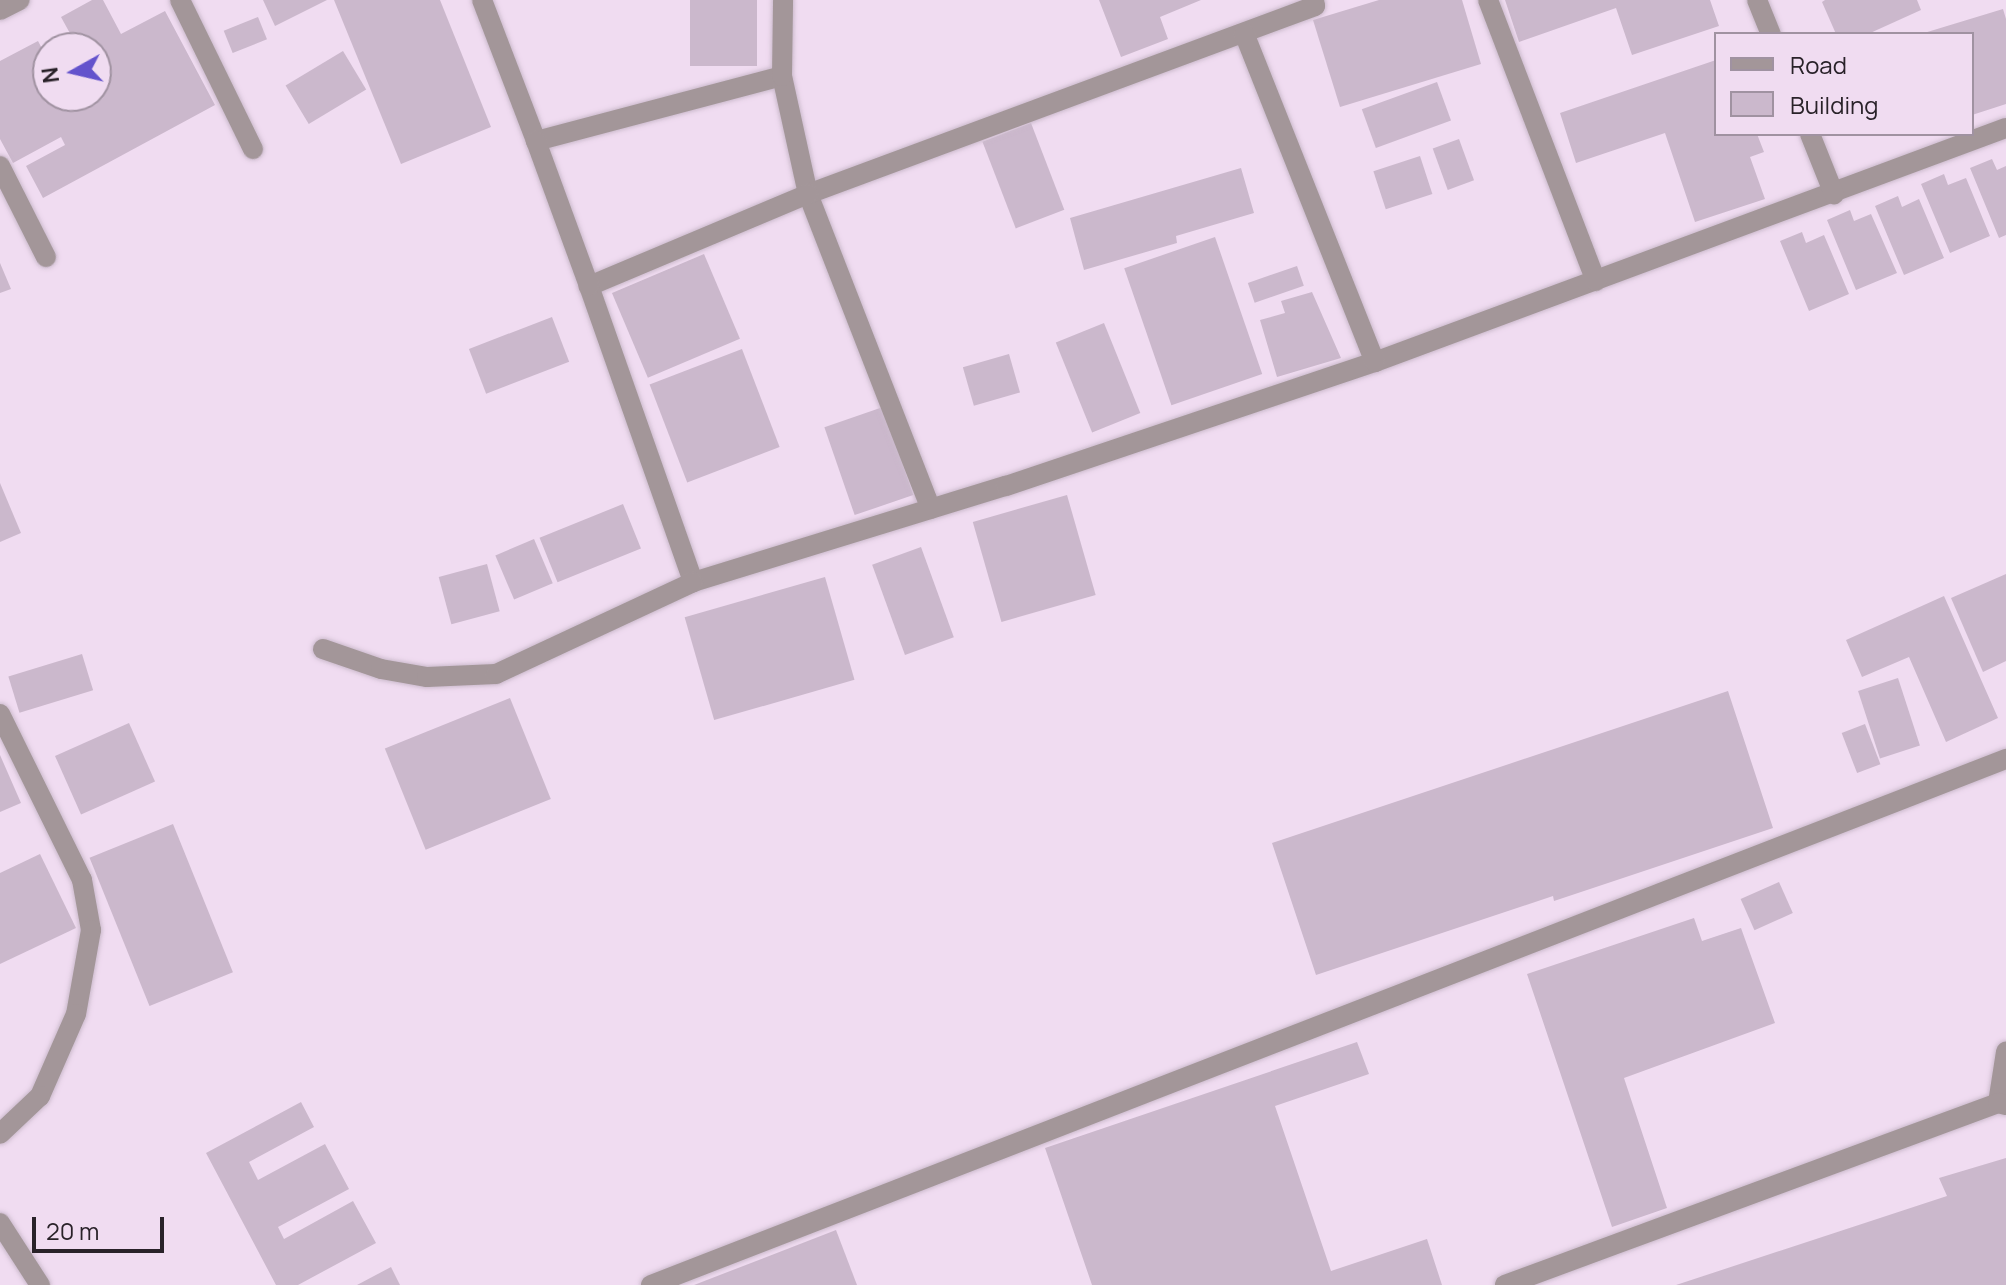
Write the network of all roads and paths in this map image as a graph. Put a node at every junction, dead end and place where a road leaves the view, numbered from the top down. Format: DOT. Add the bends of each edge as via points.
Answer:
graph roads {
  1 [pos="20,0"];
  2 [pos="180,0"];
  3 [pos="482,0"];
  4 [pos="783,0"];
  5 [pos="1488,0"];
  6 [pos="1757,0"];
  7 [pos="1321,2"];
  8 [pos="0,10"];
  9 [pos="1770,32"];
  10 [pos="1244,33"];
  11 [pos="782,76"];
  12 [pos="2006,128"];
  13 [pos="1811,136"];
  14 [pos="536,141"];
  15 [pos="253,149"];
  16 [pos="0,166"];
  17 [pos="808,194"];
  18 [pos="1834,194"];
  19 [pos="46,257"];
  20 [pos="1596,281"];
  21 [pos="589,286"];
  22 [pos="1375,362"];
  23 [pos="931,509"];
  24 [pos="693,582"];
  25 [pos="323,649"];
  26 [pos="0,714"];
  27 [pos="2006,759"];
  28 [pos="2006,1052"];
  29 [pos="2002,1104"];
  30 [pos="0,1134"];
  31 [pos="0,1223"];
  32 [pos="40,1285"];
  33 [pos="651,1285"];
  34 [pos="1505,1285"];
  1 -- 8 [label="street"];
  2 -- 15 [label="street"];
  3 -- 14 [label="street"];
  4 -- 11 [label="street"];
  5 -- 20 [label="street"];
  6 -- 9 [label="street"];
  7 -- 10 [label="street"];
  10 -- 17 [label="street"];
  10 -- 22 [label="street"];
  11 -- 14 [label="street"];
  11 -- 17 [label="street"];
  12 -- 18 [label="street"];
  13 -- 18 [label="street"];
  14 -- 21 [label="street"];
  16 -- 19 [label="street"];
  17 -- 21 [label="street"];
  17 -- 23 [label="street"];
  18 -- 20 [label="street"];
  20 -- 22 [label="street"];
  21 -- 24 [label="street"];
  22 -- 23 [label="street"];
  23 -- 24 [label="street"];
  24 -- 25 [label="street" via="496,674 427,677 381,669"];
  26 -- 30 [label="street" via="82,880 91,930 76,1014 40,1096"];
  27 -- 33 [label="street"];
  28 -- 29 [label="street"];
  29 -- 34 [label="street"];
  31 -- 32 [label="street"];
}
